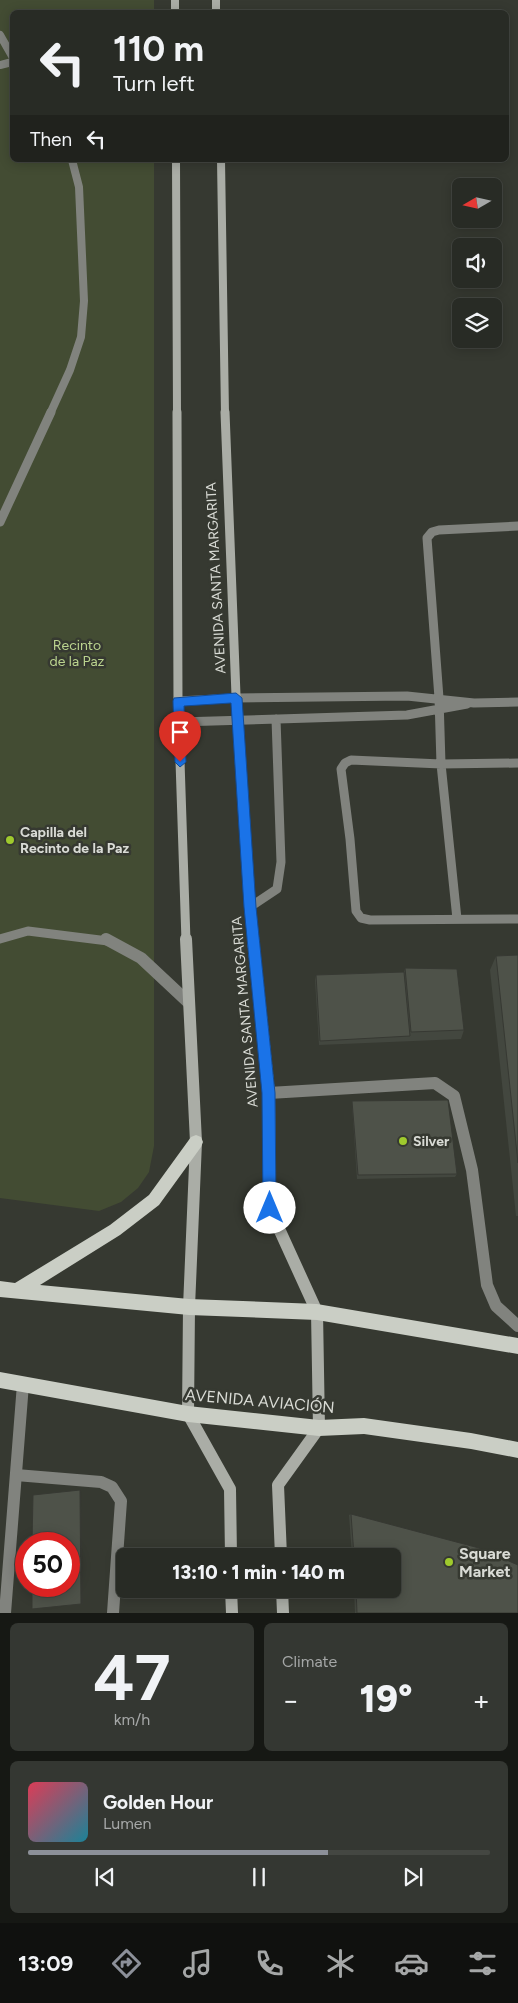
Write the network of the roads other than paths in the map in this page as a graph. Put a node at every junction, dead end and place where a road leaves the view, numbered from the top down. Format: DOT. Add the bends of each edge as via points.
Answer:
graph roads {
  1 [pos="0,36"];
  2 [pos="10,53"];
  3 [pos="73,162"];
  4 [pos="176,162"];
  5 [pos="221,162"];
  6 [pos="0,522"];
  7 [pos="518,526"];
  8 [pos="236,698"];
  9 [pos="439,698"];
  10 [pos="178,701"];
  11 [pos="518,702"];
  12 [pos="474,703"];
  13 [pos="440,710"];
  14 [pos="276,719"];
  15 [pos="237,721"];
  16 [pos="179,722"];
  17 [pos="518,763"];
  18 [pos="441,764"];
  19 [pos="250,907"];
  20 [pos="458,919"];
  21 [pos="518,919"];
  22 [pos="0,939"];
  23 [pos="188,1002"];
  24 [pos="269,1093"];
  25 [pos="196,1142"];
  26 [pos="0,1289"];
  27 [pos="18,1290"];
  28 [pos="189,1308"];
  29 [pos="317,1312"];
  30 [pos="518,1326"];
  31 [pos="518,1346"];
  32 [pos="0,1380"];
  33 [pos="23,1384"];
  34 [pos="188,1414"];
  35 [pos="319,1428"];
  36 [pos="518,1450"];
  37 [pos="16,1475"];
  38 [pos="5,1512"];
  39 [pos="231,1548"];
  40 [pos="281,1548"];
  41 [pos="231,1598"];
  42 [pos="282,1598"];
  43 [pos="4,1613"];
  44 [pos="113,1613"];
  45 [pos="232,1613"];
  46 [pos="283,1613"];
  1 -- 2 [label="lane"];
  3 -- 6 [label="lane" via="79,197 84,301 81,337 70,370"];
  4 -- 10 [label="main road"];
  5 -- 8 [label="main road, AVENIDA SANTA MARGARITA" via="226,459"];
  7 -- 9 [label="lane" via="439,530 427,538"];
  8 -- 9 [label="lane"];
  8 -- 10 [label="lane"];
  8 -- 15 [label="main road, AVENIDA SANTA MARGARITA"];
  9 -- 12 [label="lane"];
  9 -- 13 [label="lane"];
  10 -- 16 [label="main road"];
  11 -- 12 [label="lane"];
  12 -- 13 [label="lane"];
  13 -- 14 [label="lane" via="407,715"];
  13 -- 18 [label="lane"];
  14 -- 15 [label="lane"];
  14 -- 19 [label="lane" via="281,862 277,889"];
  15 -- 16 [label="lane"];
  15 -- 19 [label="main road, AVENIDA SANTA MARGARITA"];
  16 -- 23 [label="main road"];
  17 -- 18 [label="lane"];
  18 -- 20 [label="lane"];
  18 -- 20 [label="lane" via="351,760 345,763 341,770 356,911 361,918 370,920"];
  19 -- 24 [label="main road, AVENIDA SANTA MARGARITA"];
  20 -- 21 [label="lane"];
  22 -- 23 [label="lane" via="28,931 105,939 141,958"];
  23 -- 25 [label="main road"];
  24 -- 29 [label="main road, AVENIDA SANTA MARGARITA" via="270,1208"];
  24 -- 30 [label="lane" via="436,1083 454,1096 472,1170 487,1285 496,1306"];
  25 -- 27 [label="main road" via="154,1200 115,1230"];
  25 -- 28 [label="main road"];
  26 -- 27 [label="main road"];
  27 -- 28 [label="main road"];
  28 -- 29 [label="main road"];
  28 -- 34 [label="main road"];
  29 -- 31 [label="main road"];
  29 -- 35 [label="main road"];
  32 -- 33 [label="main road, AVENIDA AVIACIÓN"];
  33 -- 34 [label="main road, AVENIDA AVIACIÓN"];
  33 -- 37 [label="lane"];
  34 -- 35 [label="main road, AVENIDA AVIACIÓN"];
  34 -- 39 [label="main road" via="230,1489"];
  35 -- 36 [label="main road, AVENIDA AVIACIÓN" via="364,1426"];
  35 -- 40 [label="main road" via="278,1485"];
  37 -- 38 [label="lane"];
  37 -- 44 [label="lane" via="101,1482 112,1487 121,1501"];
  38 -- 43 [label="lane"];
  41 -- 45 [label="main road"];
  42 -- 46 [label="main road"];
}
